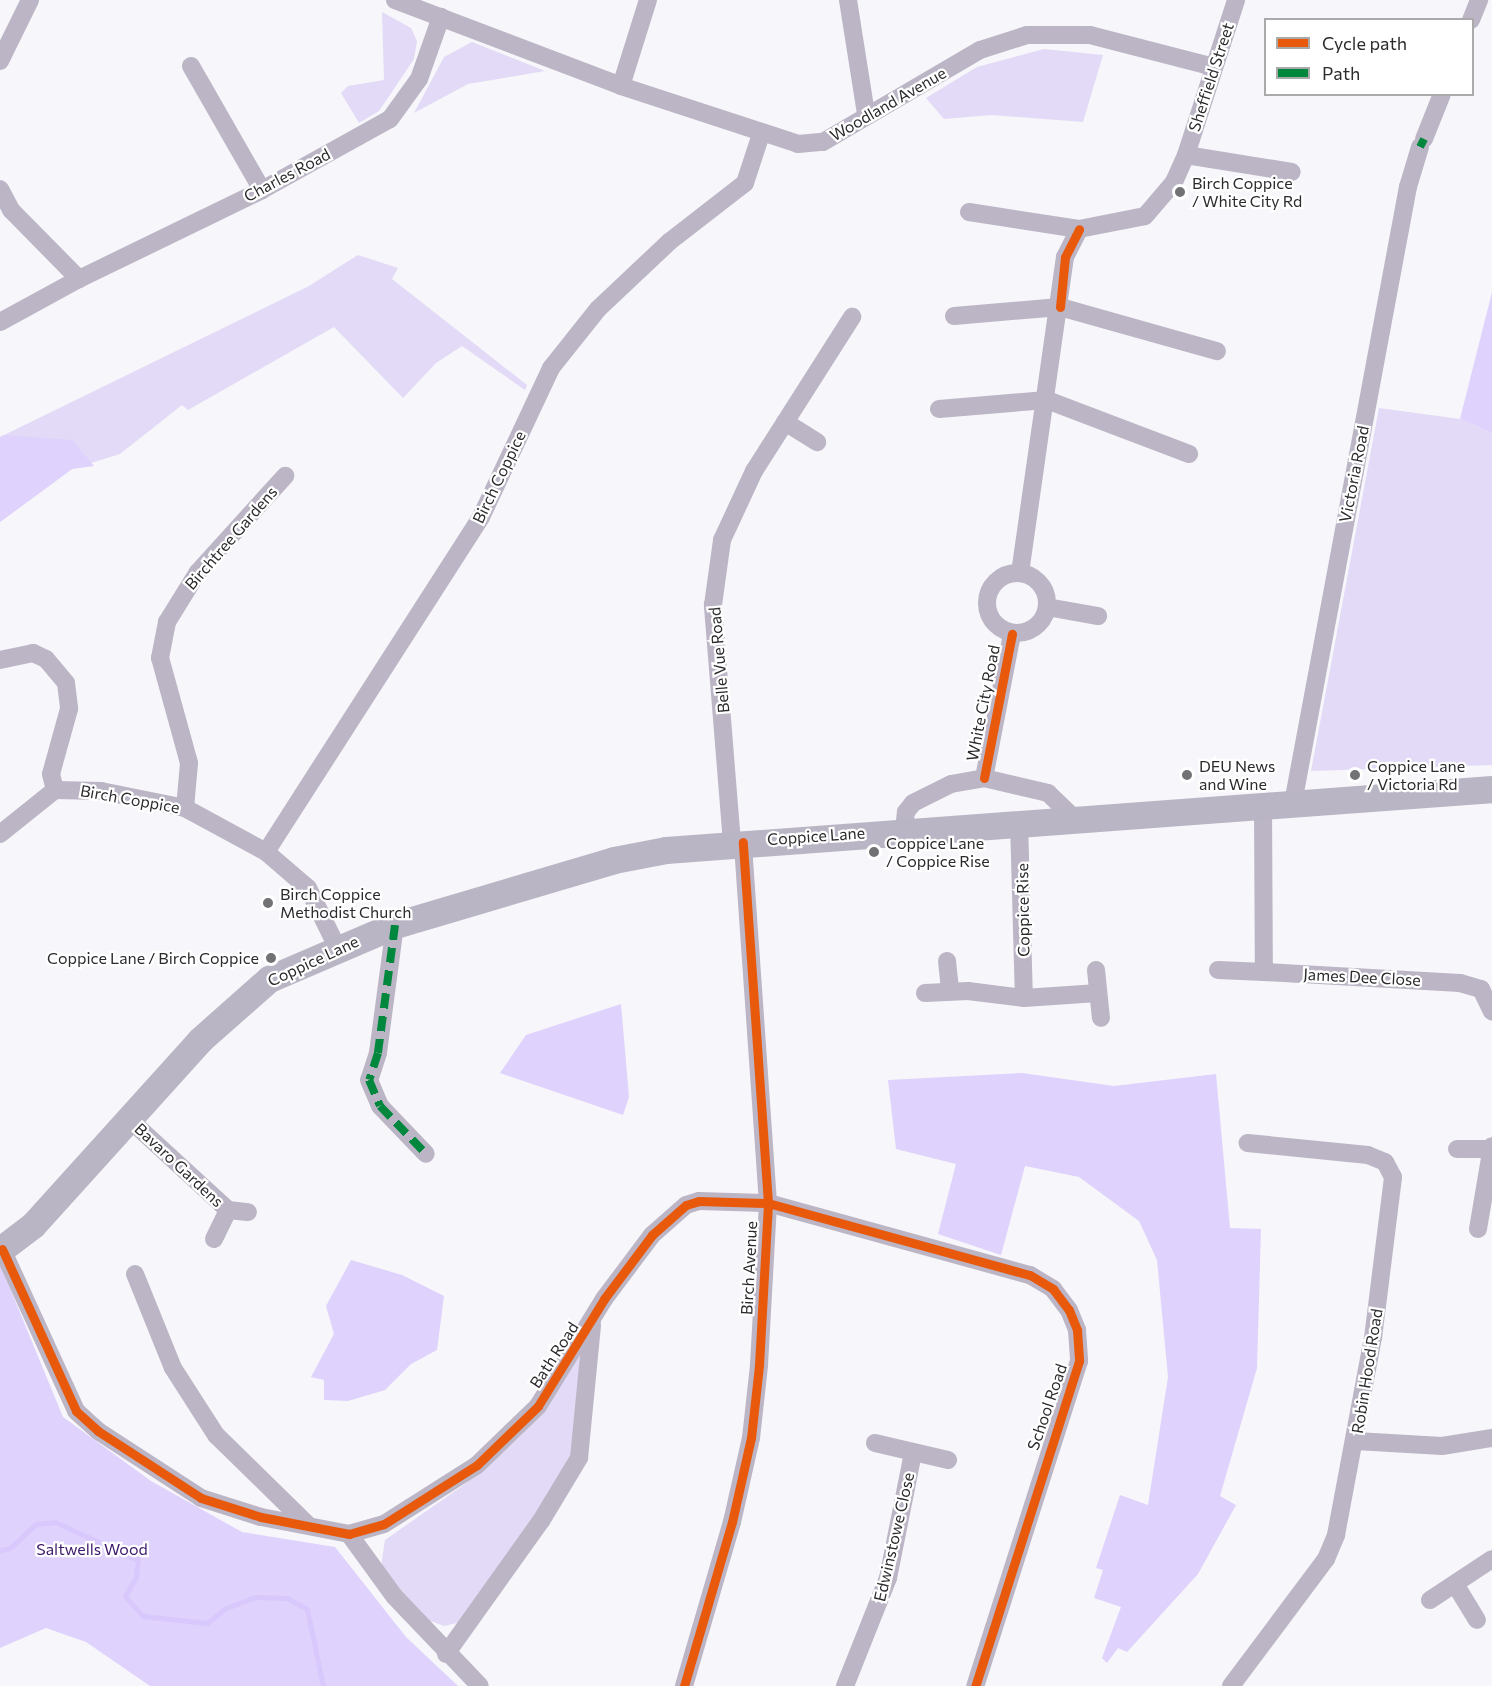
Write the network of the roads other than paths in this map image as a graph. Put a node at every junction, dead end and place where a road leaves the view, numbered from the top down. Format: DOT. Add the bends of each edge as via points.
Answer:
graph roads {
  1 [pos="30,0"];
  2 [pos="395,0"];
  3 [pos="648,0"];
  4 [pos="848,0"];
  5 [pos="1236,0"];
  6 [pos="1479,0"];
  7 [pos="441,17"];
  8 [pos="1472,18"];
  9 [pos="0,61"];
  10 [pos="191,66"];
  11 [pos="1214,67"];
  12 [pos="621,86"];
  13 [pos="1441,96"];
  14 [pos="866,114"];
  15 [pos="762,134"];
  16 [pos="1186,155"];
  17 [pos="1292,172"];
  18 [pos="0,189"];
  19 [pos="262,190"];
  20 [pos="969,212"];
  21 [pos="1079,230"];
  22 [pos="79,279"];
  23 [pos="1060,307"];
  24 [pos="852,316"];
  25 [pos="954,316"];
  26 [pos="0,322"];
  27 [pos="1217,351"];
  28 [pos="1047,400"];
  29 [pos="939,409"];
  30 [pos="785,422"];
  31 [pos="817,442"];
  32 [pos="1189,454"];
  33 [pos="285,476"];
  34 [pos="1020,573"];
  35 [pos="1047,607"];
  36 [pos="1098,615"];
  37 [pos="1012,634"];
  38 [pos="0,660"];
  39 [pos="984,778"];
  40 [pos="1492,789"];
  41 [pos="55,790"];
  42 [pos="1293,803"];
  43 [pos="1263,805"];
  44 [pos="184,808"];
  45 [pos="1074,818"];
  46 [pos="1019,822"];
  47 [pos="904,830"];
  48 [pos="0,834"];
  49 [pos="738,842"];
  50 [pos="266,852"];
  51 [pos="395,925"];
  52 [pos="337,947"];
  53 [pos="947,961"];
  54 [pos="1096,970"];
  55 [pos="1218,970"];
  56 [pos="1264,972"];
  57 [pos="950,990"];
  58 [pos="925,993"];
  59 [pos="1098,993"];
  60 [pos="1024,998"];
  61 [pos="1492,1012"];
  62 [pos="1101,1018"];
  63 [pos="129,1119"];
  64 [pos="1248,1143"];
  65 [pos="1492,1148"];
  66 [pos="1457,1149"];
  67 [pos="426,1154"];
  68 [pos="768,1203"];
  69 [pos="228,1210"];
  70 [pos="249,1212"];
  71 [pos="1478,1229"];
  72 [pos="214,1239"];
  73 [pos="1,1249"];
  74 [pos="135,1274"];
  75 [pos="593,1323"];
  76 [pos="1492,1438"];
  77 [pos="1356,1442"];
  78 [pos="874,1443"];
  79 [pos="913,1453"];
  80 [pos="948,1460"];
  81 [pos="309,1526"];
  82 [pos="349,1534"];
  83 [pos="1492,1559"];
  84 [pos="1455,1584"];
  85 [pos="1430,1600"];
  86 [pos="1477,1620"];
  87 [pos="446,1654"];
  88 [pos="480,1686"];
  89 [pos="684,1686"];
  90 [pos="845,1686"];
  91 [pos="975,1686"];
  92 [pos="1231,1686"];
  1 -- 9 [label="street"];
  2 -- 7 [label="street, Woodland Avenue"];
  3 -- 12 [label="street"];
  4 -- 14 [label="street"];
  5 -- 11 [label="street, Sheffield Street"];
  6 -- 8 [label="street"];
  7 -- 12 [label="street, Woodland Avenue"];
  7 -- 19 [label="street, Charles Road" via="419,79 390,119"];
  10 -- 19 [label="street"];
  11 -- 14 [label="street, Woodland Avenue" via="1090,34 1036,33 980,50"];
  11 -- 16 [label="street, Sheffield Street"];
  12 -- 15 [label="street, Woodland Avenue"];
  13 -- 42 [label="street, Victoria Road" via="1408,187"];
  14 -- 15 [label="street, Woodland Avenue" via="823,142 798,144"];
  15 -- 50 [label="street, Birch Coppice" via="745,183 669,242 598,309 551,368 482,517"];
  16 -- 17 [label="street"];
  16 -- 21 [label="street" via="1174,182 1145,216"];
  18 -- 22 [label="street" via="11,210"];
  19 -- 22 [label="street, Charles Road"];
  20 -- 21 [label="street"];
  21 -- 23 [label="street" via="1065,257"];
  22 -- 26 [label="street, Charles Road"];
  23 -- 25 [label="street"];
  23 -- 27 [label="street"];
  23 -- 28 [label="street"];
  24 -- 30 [label="street, Belle Vue Road"];
  28 -- 29 [label="street"];
  28 -- 32 [label="street"];
  28 -- 34 [label="street"];
  30 -- 31 [label="street"];
  30 -- 49 [label="street, Belle Vue Road" via="732,511 717,567 713,605"];
  33 -- 44 [label="street, Birchtree Gardens" via="198,572 167,622 160,658 189,763"];
  34 -- 35 [label="street" via="1041,584"];
  34 -- 37 [label="street, White City Road" via="996,581 986,606 1000,629"];
  35 -- 36 [label="street"];
  35 -- 37 [label="street, White City Road" via="1035,628"];
  37 -- 39 [label="street, White City Road"];
  38 -- 41 [label="street" via="33,653 46,659 66,683 69,709 51,774"];
  39 -- 45 [label="street" via="1048,793"];
  39 -- 47 [label="street" via="951,784 913,803"];
  40 -- 42 [label="street, Coppice Lane"];
  41 -- 44 [label="street, Birch Coppice" via="101,791"];
  41 -- 48 [label="street"];
  42 -- 43 [label="street, Coppice Lane"];
  43 -- 45 [label="street, Coppice Lane"];
  43 -- 56 [label="street"];
  44 -- 50 [label="street, Birch Coppice"];
  45 -- 46 [label="street, Coppice Lane"];
  46 -- 47 [label="street, Coppice Lane"];
  46 -- 60 [label="street, Coppice Rise"];
  47 -- 49 [label="street, Coppice Lane"];
  49 -- 51 [label="street, Coppice Lane" via="614,860"];
  49 -- 68 [label="street, Birch Avenue"];
  50 -- 52 [label="street, Birch Coppice" via="308,888"];
  51 -- 52 [label="street, Coppice Lane"];
  51 -- 67 [label="street" via="378,1053 369,1080 380,1106"];
  52 -- 63 [label="street, Coppice Lane" via="269,979 200,1040"];
  53 -- 57 [label="street"];
  54 -- 59 [label="street"];
  55 -- 56 [label="street, James Dee Close"];
  56 -- 61 [label="street, James Dee Close" via="1460,983 1481,989"];
  57 -- 58 [label="street"];
  57 -- 60 [label="street"];
  59 -- 60 [label="street"];
  59 -- 62 [label="street"];
  63 -- 69 [label="street, Bavaro Gardens"];
  63 -- 73 [label="street, Coppice Lane" via="33,1226"];
  64 -- 77 [label="street, Robin Hood Road" via="1368,1155 1384,1162 1393,1177"];
  65 -- 66 [label="street"];
  65 -- 71 [label="street"];
  68 -- 75 [label="street, Bath Road" via="699,1201 675,1211 604,1299"];
  68 -- 89 [label="street, Birch Avenue" via="751,1438 708,1613"];
  68 -- 91 [label="street, School Road" via="1030,1275 1053,1289 1069,1310 1077,1330 1079,1361"];
  69 -- 70 [label="street, Bavaro Gardens"];
  69 -- 72 [label="street, Bavaro Gardens"];
  73 -- 81 [label="street" via="76,1411 98,1431 201,1498 261,1517"];
  74 -- 81 [label="street" via="173,1368 216,1435"];
  75 -- 82 [label="street, Bath Road" via="538,1406 477,1465 384,1524"];
  75 -- 87 [label="street, Bath Road" via="579,1458 542,1521"];
  76 -- 77 [label="street" via="1442,1446"];
  77 -- 92 [label="street, Robin Hood Road" via="1336,1535 1326,1559"];
  78 -- 79 [label="street, Edwinstowe Close"];
  79 -- 80 [label="street, Edwinstowe Close"];
  79 -- 90 [label="street, Edwinstowe Close" via="888,1578"];
  81 -- 82 [label="street"];
  82 -- 87 [label="street" via="394,1596"];
  83 -- 84 [label="street"];
  84 -- 85 [label="street"];
  84 -- 86 [label="street"];
  87 -- 88 [label="street"];
}
